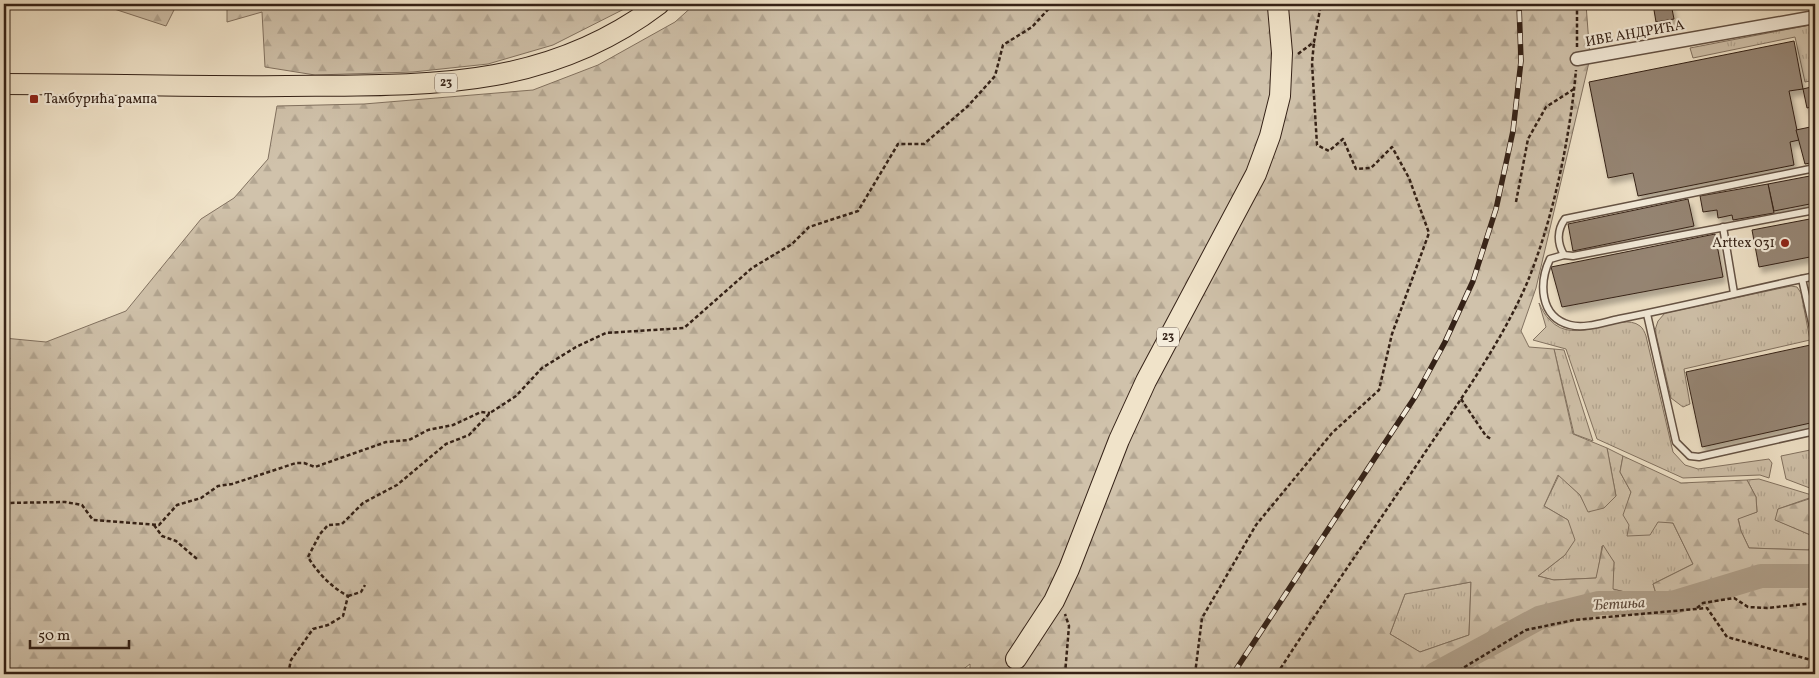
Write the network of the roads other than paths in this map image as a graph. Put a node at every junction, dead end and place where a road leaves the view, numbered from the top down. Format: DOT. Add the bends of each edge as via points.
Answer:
graph roads {
  1 [pos="660,4"];
  2 [pos="1278,7"];
  3 [pos="1815,17"];
  4 [pos="1577,59"];
  5 [pos="4,84"];
  6 [pos="1815,168"];
  7 [pos="1815,210"];
  8 [pos="1723,228"];
  9 [pos="1564,255"];
  10 [pos="1815,276"];
  11 [pos="1802,279"];
  12 [pos="1734,293"];
  13 [pos="1647,314"];
  14 [pos="1815,336"];
  15 [pos="1815,431"];
  16 [pos="1016,659"];
  1 -- 5 [label="main road, 23" via="614,34 572,54 528,68 465,81 406,85"];
  2 -- 16 [label="main road, 23" via="1282,64 1276,116 1256,174 1146,381 1059,590"];
  3 -- 4 [label="street, ИВЕ АНДРИЋА"];
  6 -- 9 [label="lane" via="1565,219 1559,226 1558,246"];
  7 -- 8 [label="lane"];
  8 -- 9 [label="lane"];
  8 -- 12 [label="lane"];
  9 -- 13 [label="lane" via="1550,259 1543,274 1547,308 1559,320 1582,326"];
  10 -- 11 [label="lane"];
  11 -- 12 [label="lane"];
  11 -- 14 [label="lane"];
  12 -- 13 [label="lane"];
  13 -- 15 [label="lane" via="1676,442 1690,456 1699,457"];
}
